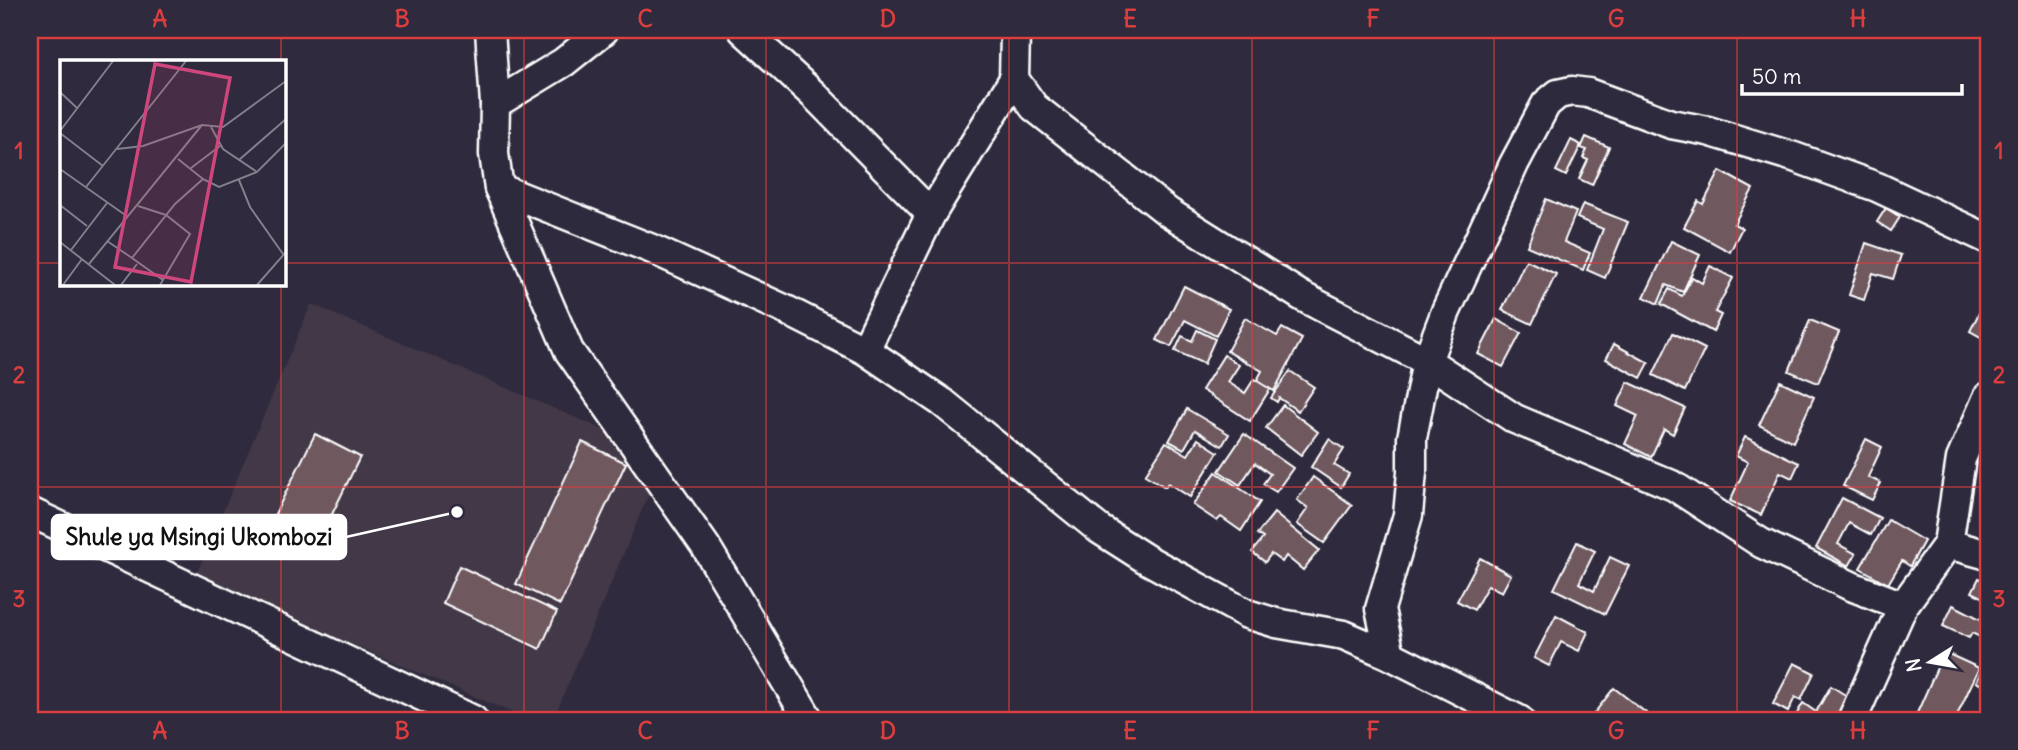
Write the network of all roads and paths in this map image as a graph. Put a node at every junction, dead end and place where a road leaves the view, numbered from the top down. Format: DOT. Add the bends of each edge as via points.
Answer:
graph roads {
  1 [pos="490,30"];
  2 [pos="604,30"];
  3 [pos="743,30"];
  4 [pos="1017,30"];
  5 [pos="1014,79"];
  6 [pos="495,104"];
  7 [pos="499,188"];
  8 [pos="931,214"];
  9 [pos="1988,239"];
  10 [pos="865,350"];
  11 [pos="1427,361"];
  12 [pos="1988,397"];
  13 [pos="30,512"];
  14 [pos="1948,544"];
  15 [pos="1988,555"];
  16 [pos="1903,606"];
  17 [pos="1390,655"];
  18 [pos="474,720"];
  19 [pos="809,720"];
  20 [pos="1517,720"];
  21 [pos="1852,720"];
  1 -- 6 [label="street"];
  2 -- 6 [label="street" via="564,62"];
  3 -- 8 [label="street"];
  4 -- 5 [label="street"];
  5 -- 8 [label="street"];
  5 -- 11 [label="street" via="1034,107 1168,212 1303,297"];
  6 -- 7 [label="street"];
  7 -- 10 [label="street" via="652,249"];
  7 -- 19 [label="street" via="569,351 706,547"];
  8 -- 10 [label="street"];
  9 -- 11 [label="street" via="1877,187 1794,157 1671,124 1572,90 1546,104 1532,128"];
  10 -- 17 [label="street" via="942,402 1099,529 1146,559 1247,614 1344,635"];
  11 -- 16 [label="street" via="1515,419 1674,486 1761,542"];
  11 -- 17 [label="street" via="1412,438 1408,515 1380,609"];
  12 -- 14 [label="street" via="1961,459"];
  13 -- 18 [label="street"];
  14 -- 15 [label="street"];
  14 -- 16 [label="street"];
  16 -- 21 [label="street"];
  17 -- 20 [label="street"];
}
